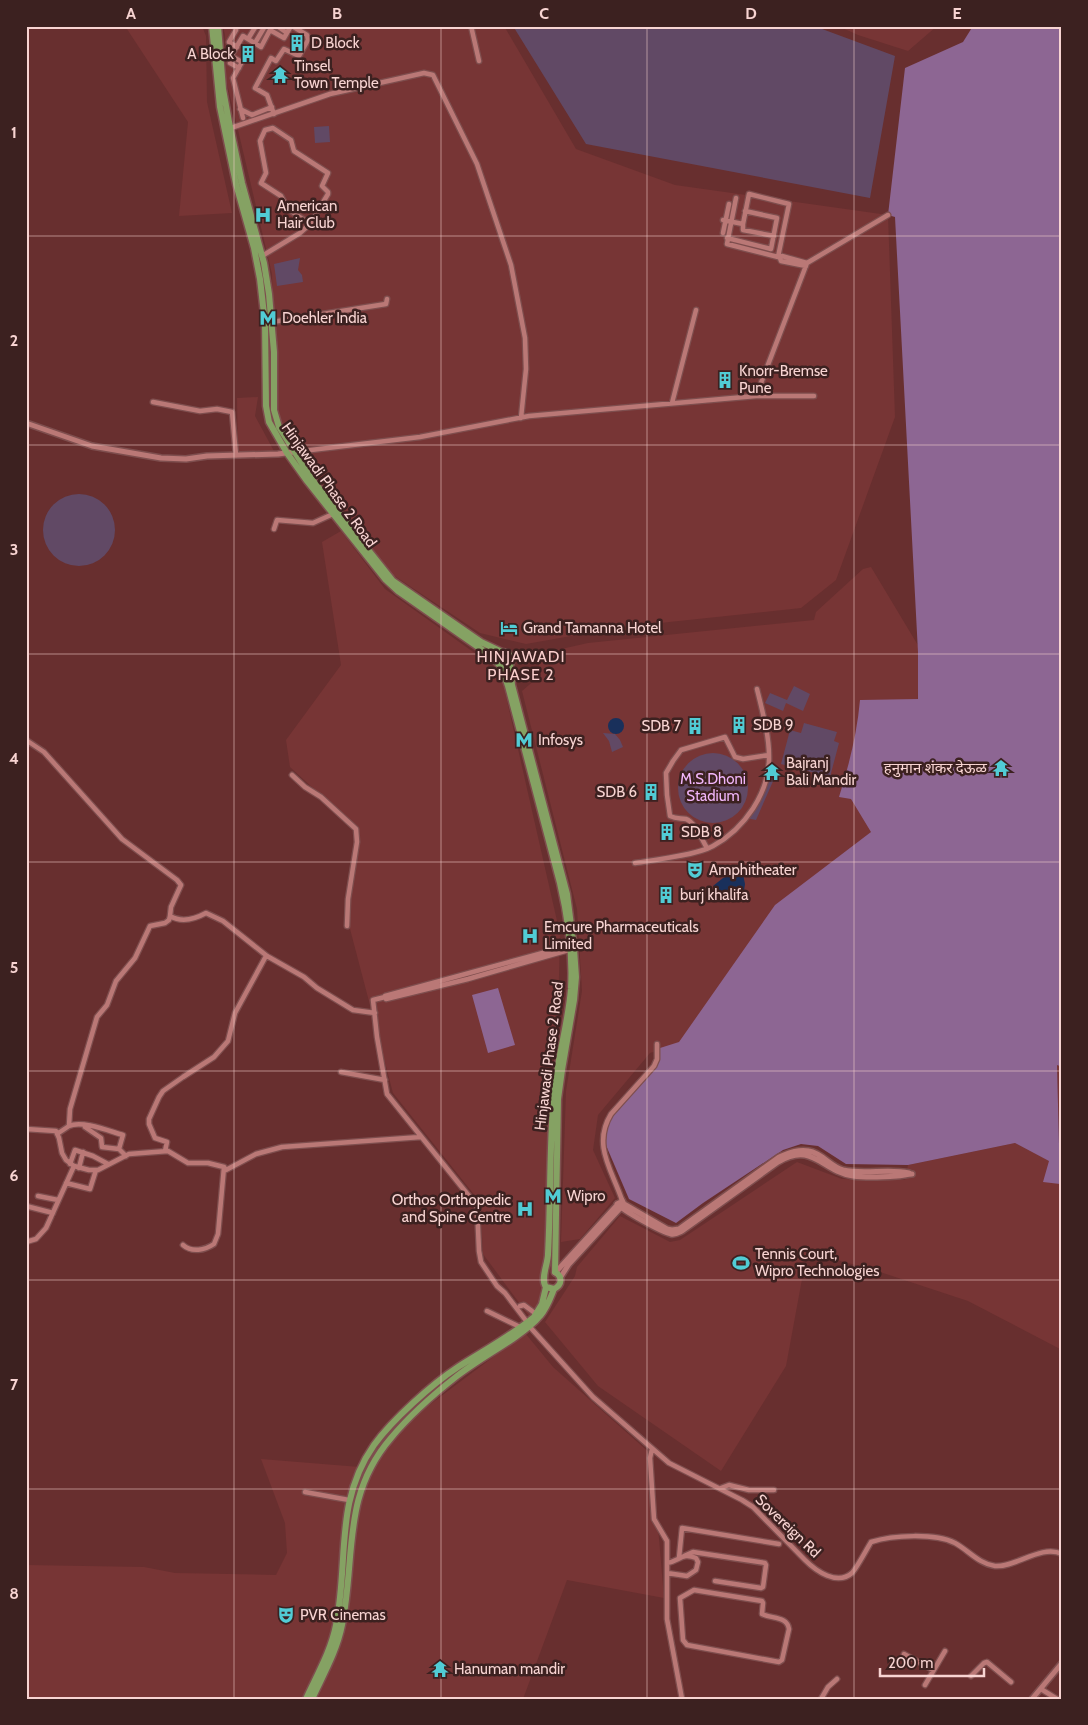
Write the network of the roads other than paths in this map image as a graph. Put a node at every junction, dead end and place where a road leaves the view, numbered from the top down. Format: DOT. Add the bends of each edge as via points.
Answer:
graph roads {
  1 [pos="212,26"];
  2 [pos="218,26"];
  3 [pos="256,26"];
  4 [pos="265,26"];
  5 [pos="277,26"];
  6 [pos="292,26"];
  7 [pos="471,26"];
  8 [pos="236,30"];
  9 [pos="287,33"];
  10 [pos="248,39"];
  11 [pos="255,43"];
  12 [pos="237,47"];
  13 [pos="479,61"];
  14 [pos="230,63"];
  15 [pos="239,68"];
  16 [pos="272,107"];
  17 [pos="240,109"];
  18 [pos="274,114"];
  19 [pos="252,115"];
  20 [pos="263,117"];
  21 [pos="267,129"];
  22 [pos="228,130"];
  23 [pos="736,198"];
  24 [pos="745,211"];
  25 [pos="888,215"];
  26 [pos="727,221"];
  27 [pos="777,222"];
  28 [pos="310,224"];
  29 [pos="743,224"];
  30 [pos="786,224"];
  31 [pos="723,233"];
  32 [pos="774,236"];
  33 [pos="727,238"];
  34 [pos="749,244"];
  35 [pos="748,250"];
  36 [pos="262,256"];
  37 [pos="779,257"];
  38 [pos="806,265"];
  39 [pos="386,299"];
  40 [pos="696,310"];
  41 [pos="269,322"];
  42 [pos="756,396"];
  43 [pos="814,396"];
  44 [pos="153,402"];
  45 [pos="672,403"];
  46 [pos="521,418"];
  47 [pos="26,424"];
  48 [pos="290,453"];
  49 [pos="236,455"];
  50 [pos="333,514"];
  51 [pos="274,529"];
  52 [pos="385,575"];
  53 [pos="502,652"];
  54 [pos="496,662"];
  55 [pos="510,666"];
  56 [pos="502,668"];
  57 [pos="757,689"];
  58 [pos="26,740"];
  59 [pos="769,756"];
  60 [pos="292,775"];
  61 [pos="707,848"];
  62 [pos="635,863"];
  63 [pos="170,916"];
  64 [pos="347,926"];
  65 [pos="572,947"];
  66 [pos="266,956"];
  67 [pos="375,1013"];
  68 [pos="657,1044"];
  69 [pos="341,1072"];
  70 [pos="385,1080"];
  71 [pos="69,1126"];
  72 [pos="84,1126"];
  73 [pos="26,1129"];
  74 [pos="58,1134"];
  75 [pos="421,1137"];
  76 [pos="119,1149"];
  77 [pos="165,1151"];
  78 [pos="83,1152"];
  79 [pos="126,1156"];
  80 [pos="108,1164"];
  81 [pos="72,1165"];
  82 [pos="79,1168"];
  83 [pos="224,1168"];
  84 [pos="96,1170"];
  85 [pos="910,1173"];
  86 [pos="66,1183"];
  87 [pos="38,1196"];
  88 [pos="58,1200"];
  89 [pos="621,1204"];
  90 [pos="26,1206"];
  91 [pos="53,1213"];
  92 [pos="26,1242"];
  93 [pos="184,1245"];
  94 [pos="555,1254"];
  95 [pos="568,1260"];
  96 [pos="555,1272"];
  97 [pos="545,1275"];
  98 [pos="560,1278"];
  99 [pos="546,1287"];
  100 [pos="554,1289"];
  101 [pos="520,1306"];
  102 [pos="486,1311"];
  103 [pos="536,1314"];
  104 [pos="529,1324"];
  105 [pos="520,1327"];
  106 [pos="652,1449"];
  107 [pos="721,1488"];
  108 [pos="774,1490"];
  109 [pos="305,1492"];
  110 [pos="349,1500"];
  111 [pos="778,1544"];
  112 [pos="1062,1554"];
  113 [pos="681,1557"];
  114 [pos="667,1563"];
  115 [pos="667,1573"];
  116 [pos="715,1581"];
  117 [pos="667,1598"];
  118 [pos="680,1598"];
  119 [pos="667,1605"];
  120 [pos="676,1605"];
  121 [pos="944,1650"];
  122 [pos="904,1654"];
  123 [pos="1062,1663"];
  124 [pos="933,1670"];
  125 [pos="971,1676"];
  126 [pos="837,1679"];
  127 [pos="1011,1682"];
  128 [pos="925,1685"];
  129 [pos="1041,1689"];
  130 [pos="306,1699"];
  131 [pos="312,1699"];
  132 [pos="682,1699"];
  133 [pos="820,1699"];
  134 [pos="1032,1699"];
  135 [pos="1057,1699"];
  1 -- 22 [label="main road, Hinjawadi Phase 2 Road" via="219,96"];
  2 -- 22 [label="main road, Hinjawadi Phase 2 Road"];
  3 -- 10 [label="street"];
  4 -- 11 [label="street"];
  5 -- 9 [label="street"];
  6 -- 9 [label="street"];
  6 -- 16 [label="street" via="307,35 308,40 298,56 284,49 276,61 271,58 255,88 267,96"];
  7 -- 13 [label="street"];
  8 -- 12 [label="street" via="229,42"];
  9 -- 11 [label="street" via="284,38 270,30 261,46"];
  10 -- 11 [label="street"];
  10 -- 12 [label="street" via="243,36"];
  12 -- 15 [label="street" via="231,56 242,62"];
  14 -- 15 [label="street"];
  15 -- 17 [label="street" via="233,78"];
  16 -- 18 [label="street"];
  16 -- 19 [label="street"];
  17 -- 19 [label="street"];
  17 -- 19 [label="street" via="242,119"];
  18 -- 20 [label="street"];
  18 -- 46 [label="street" via="330,94 424,73 433,75 477,164 511,265 526,338"];
  20 -- 21 [label="street"];
  20 -- 22 [label="street"];
  21 -- 28 [label="street" via="260,141 266,173 262,183 281,196 288,209"];
  21 -- 28 [label="street" via="273,128 290,140 293,150 328,174 322,186 328,194"];
  22 -- 36 [label="main road, Hinjawadi Phase 2 Road"];
  22 -- 41 [label="main road, Hinjawadi Phase 2 Road" via="239,197 258,264"];
  23 -- 26 [label="street"];
  24 -- 27 [label="street" via="776,218"];
  24 -- 29 [label="street"];
  24 -- 30 [label="street" via="749,194 788,204"];
  25 -- 38 [label="street"];
  26 -- 29 [label="street"];
  26 -- 31 [label="street"];
  26 -- 33 [label="street"];
  27 -- 30 [label="street"];
  27 -- 32 [label="street"];
  28 -- 36 [label="street"];
  29 -- 32 [label="street" via="743,230"];
  30 -- 37 [label="street"];
  32 -- 34 [label="street" via="771,249"];
  33 -- 34 [label="street"];
  33 -- 35 [label="street" via="727,244"];
  34 -- 35 [label="street"];
  35 -- 37 [label="street"];
  36 -- 41 [label="main road, Hinjawadi Phase 2 Road" via="268,287"];
  37 -- 38 [label="street" via="781,261"];
  38 -- 42 [label="street"];
  39 -- 41 [label="street" via="386,304"];
  40 -- 45 [label="street"];
  41 -- 48 [label="main road, Hinjawadi Phase 2 Road" via="267,414 273,430"];
  42 -- 43 [label="street"];
  42 -- 45 [label="street"];
  44 -- 49 [label="street" via="200,411 217,409 232,412"];
  45 -- 46 [label="street"];
  46 -- 48 [label="street" via="420,436"];
  47 -- 49 [label="street" via="112,451 186,459"];
  48 -- 49 [label="street"];
  48 -- 50 [label="main road, Hinjawadi Phase 2 Road"];
  48 -- 52 [label="main road, Hinjawadi Phase 2 Road"];
  50 -- 51 [label="street" via="313,523 277,520"];
  50 -- 52 [label="main road, Hinjawadi Phase 2 Road"];
  52 -- 53 [label="main road, Hinjawadi Phase 2 Road" via="481,642"];
  52 -- 54 [label="main road, Hinjawadi Phase 2 Road" via="398,591 479,646"];
  53 -- 54 [label="main road" via="497,655"];
  53 -- 55 [label="main road" via="511,656"];
  54 -- 56 [label="main road"];
  55 -- 56 [label="main road"];
  55 -- 65 [label="main road, Hinjawadi Phase 2 Road" via="512,685 564,882 571,914"];
  56 -- 65 [label="main road, Hinjawadi Phase 2 Road" via="560,883"];
  57 -- 59 [label="street"];
  58 -- 63 [label="street" via="44,752 122,839 177,880 181,885"];
  59 -- 61 [label="street" via="762,791 750,813 736,830"];
  59 -- 61 [label="street" via="735,757 725,737 681,750 673,761 666,773 670,816 687,819 694,824"];
  60 -- 64 [label="street" via="356,830"];
  61 -- 62 [label="street"];
  63 -- 66 [label="street" via="195,919 206,913 223,920"];
  63 -- 71 [label="street" via="165,923 148,928 135,958 116,981 107,1005 97,1017 70,1110"];
  65 -- 67 [label="street" via="373,1000"];
  65 -- 94 [label="main road, Hinjawadi Phase 2 Road" via="576,977 558,1100"];
  65 -- 97 [label="main road, Hinjawadi Phase 2 Road" via="570,1000 554,1099"];
  66 -- 67 [label="street" via="353,1010"];
  66 -- 77 [label="street" via="235,1013 228,1041 214,1057 183,1076 159,1097 149,1124 155,1138 167,1142"];
  67 -- 70 [label="street, Sovereign Rd"];
  68 -- 89 [label="street" via="654,1066 615,1109 604,1129 602,1146"];
  69 -- 70 [label="street"];
  70 -- 75 [label="street, Sovereign Rd" via="387,1094"];
  71 -- 72 [label="street"];
  71 -- 74 [label="street"];
  72 -- 76 [label="street" via="101,1138 102,1147"];
  72 -- 76 [label="street" via="123,1135"];
  73 -- 74 [label="street" via="51,1130"];
  74 -- 81 [label="street" via="62,1153"];
  75 -- 83 [label="street" via="282,1147 256,1154 226,1170"];
  75 -- 104 [label="street, Sovereign Rd" via="477,1206 481,1262"];
  76 -- 79 [label="street"];
  77 -- 79 [label="street"];
  77 -- 83 [label="street" via="188,1163 208,1163"];
  78 -- 80 [label="street"];
  78 -- 81 [label="street" via="75,1150"];
  78 -- 82 [label="street"];
  79 -- 80 [label="street"];
  80 -- 84 [label="street"];
  81 -- 82 [label="street"];
  81 -- 86 [label="street"];
  82 -- 84 [label="street"];
  83 -- 93 [label="street" via="218,1234 214,1244 199,1250 188,1249"];
  84 -- 86 [label="street" via="90,1189"];
  85 -- 89 [label="street" via="880,1175 841,1169 810,1151 798,1151 779,1157 681,1227 672,1230"];
  86 -- 88 [label="street"];
  87 -- 88 [label="street"];
  88 -- 91 [label="street"];
  89 -- 95 [label="street"];
  89 -- 98 [label="street"];
  90 -- 91 [label="street"];
  91 -- 92 [label="street" via="42,1234"];
  94 -- 95 [label="street" via="562,1260"];
  94 -- 96 [label="main road, Hinjawadi Phase 2 Road"];
  95 -- 96 [label="street"];
  96 -- 97 [label="main road"];
  96 -- 98 [label="main road"];
  97 -- 99 [label="main road"];
  98 -- 100 [label="main road"];
  99 -- 100 [label="main road"];
  99 -- 103 [label="main road"];
  100 -- 104 [label="main road" via="546,1309"];
  101 -- 103 [label="street" via="524,1305"];
  102 -- 105 [label="street"];
  103 -- 104 [label="main road"];
  104 -- 105 [label="main road"];
  104 -- 106 [label="street, Sovereign Rd" via="593,1396"];
  104 -- 131 [label="main road" via="444,1387 399,1427 374,1461 361,1490 352,1523 340,1634"];
  105 -- 110 [label="main road" via="445,1376 386,1430 365,1461"];
  106 -- 107 [label="street, Sovereign Rd" via="669,1463"];
  106 -- 114 [label="street" via="654,1520 667,1541"];
  107 -- 108 [label="street" via="729,1485 749,1490"];
  107 -- 112 [label="street, Sovereign Rd" via="752,1507 814,1568 836,1578 854,1572 871,1542 882,1538 944,1538 993,1566 1049,1551"];
  109 -- 110 [label="street"];
  110 -- 130 [label="main road" via="336,1624 328,1651"];
  111 -- 113 [label="street" via="682,1528"];
  113 -- 114 [label="street"];
  113 -- 115 [label="street" via="696,1558 698,1562 690,1576"];
  113 -- 116 [label="street" via="693,1552 766,1564 761,1588"];
  114 -- 115 [label="street"];
  115 -- 117 [label="street"];
  117 -- 118 [label="street"];
  117 -- 119 [label="street"];
  118 -- 120 [label="street"];
  118 -- 120 [label="street" via="694,1590 762,1601 762,1614 788,1624 783,1659 779,1662 687,1645 683,1640"];
  119 -- 120 [label="street"];
  119 -- 132 [label="street"];
  121 -- 124 [label="street"];
  122 -- 124 [label="street"];
  123 -- 129 [label="street"];
  124 -- 128 [label="street"];
  125 -- 127 [label="street" via="987,1662"];
  126 -- 133 [label="street"];
  129 -- 134 [label="street"];
  129 -- 135 [label="street"];
}
